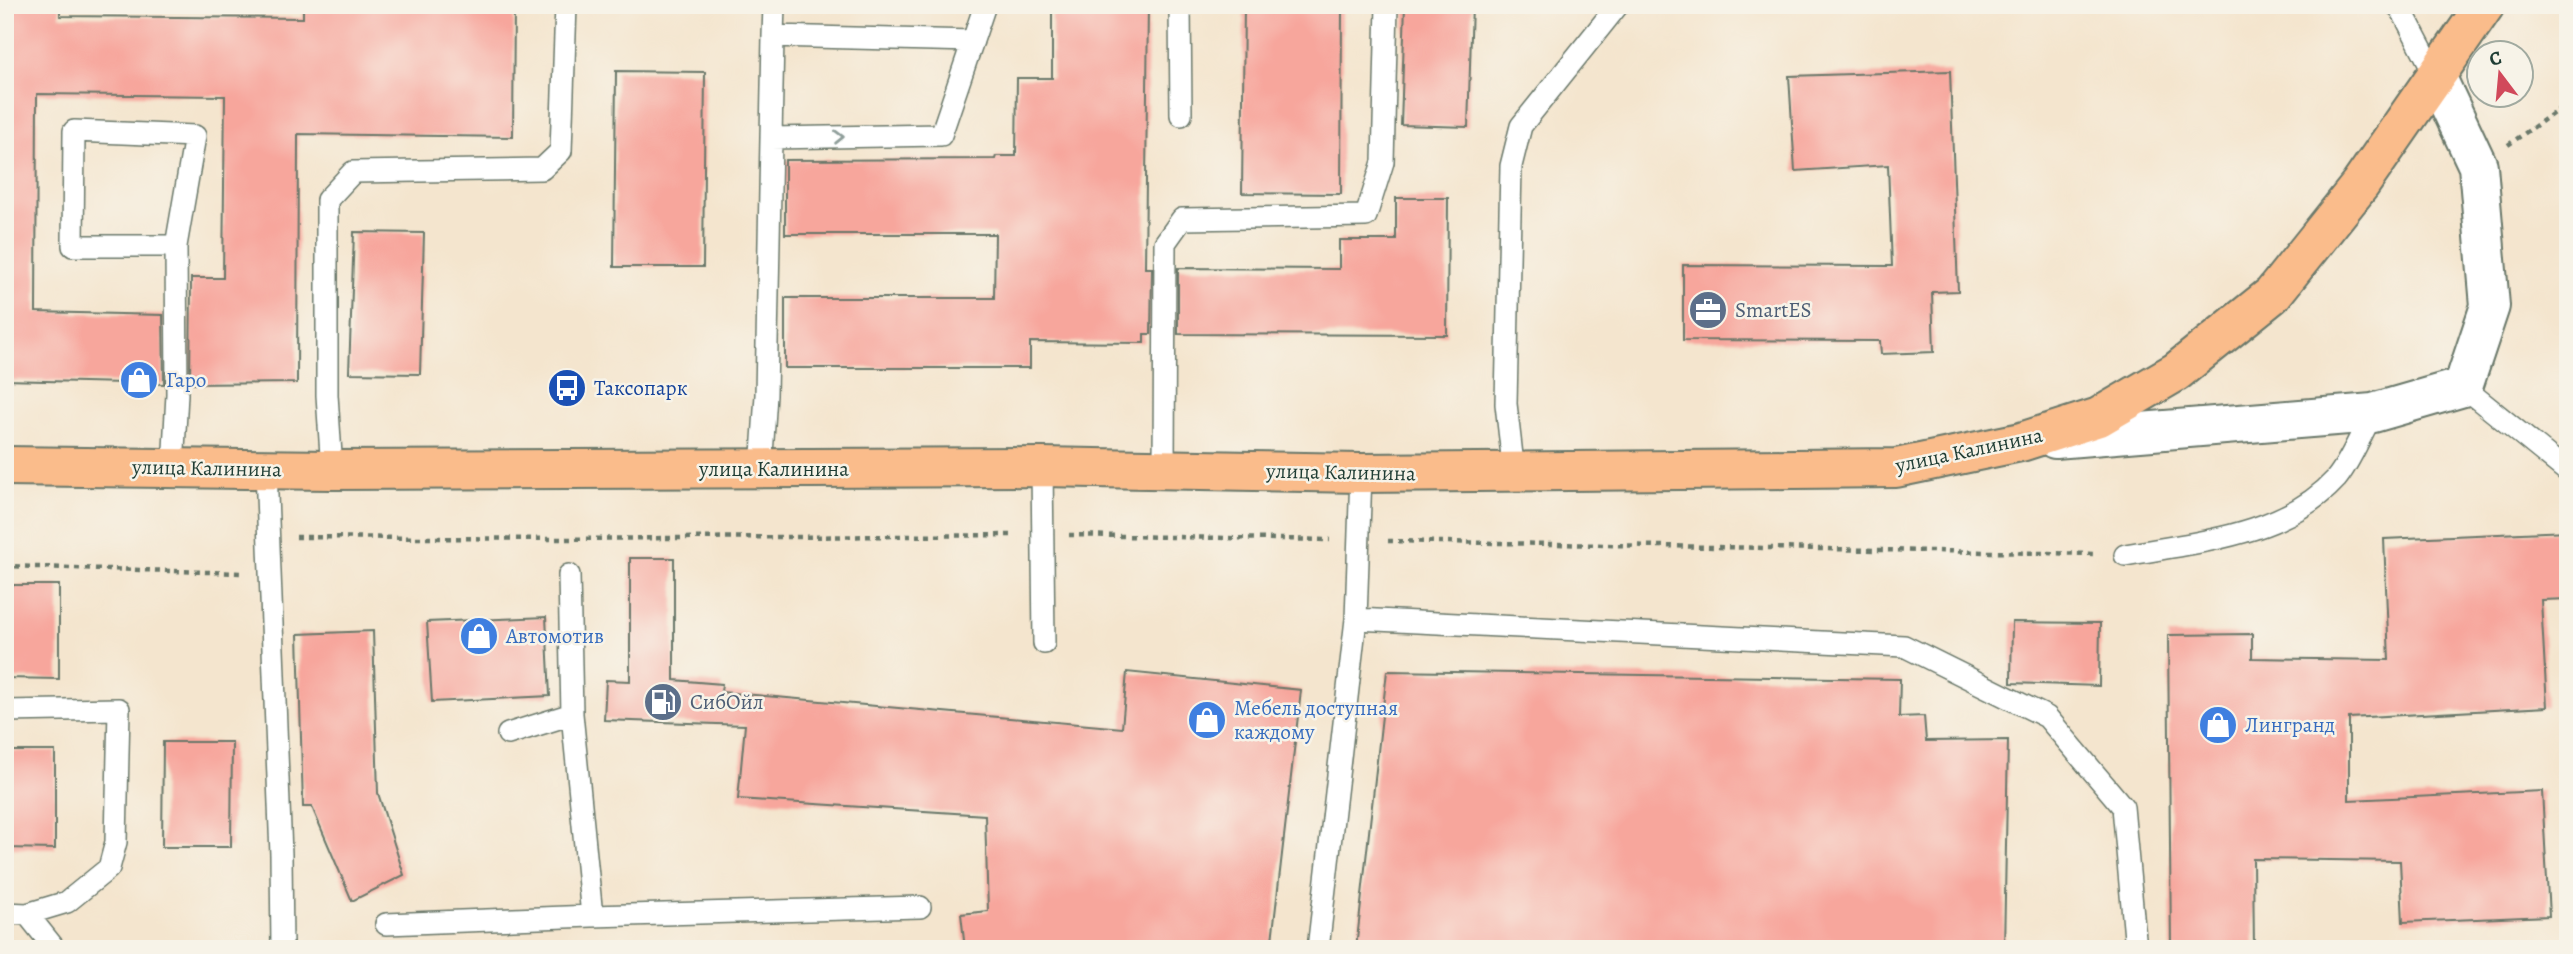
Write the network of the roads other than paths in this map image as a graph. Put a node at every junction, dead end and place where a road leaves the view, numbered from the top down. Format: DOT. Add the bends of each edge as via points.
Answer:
graph roads {
  1 [pos="566,5"];
  2 [pos="774,5"];
  3 [pos="985,5"];
  4 [pos="1180,5"];
  5 [pos="1387,5"];
  6 [pos="1618,5"];
  7 [pos="2396,5"];
  8 [pos="2485,5"];
  9 [pos="773,36"];
  10 [pos="973,41"];
  11 [pos="2437,76"];
  12 [pos="1181,115"];
  13 [pos="771,138"];
  14 [pos="176,246"];
  15 [pos="2463,387"];
  16 [pos="2373,413"];
  17 [pos="2021,442"];
  18 [pos="5,466"];
  19 [pos="1042,467"];
  20 [pos="173,468"];
  21 [pos="266,469"];
  22 [pos="332,470"];
  23 [pos="761,470"];
  24 [pos="1164,470"];
  25 [pos="2568,472"];
  26 [pos="1361,473"];
  27 [pos="1514,473"];
  28 [pos="2125,555"];
  29 [pos="569,575"];
  30 [pos="1356,619"];
  31 [pos="1044,643"];
  32 [pos="5,711"];
  33 [pos="572,713"];
  34 [pos="508,734"];
  35 [pos="920,907"];
  36 [pos="5,913"];
  37 [pos="27,914"];
  38 [pos="592,916"];
  39 [pos="386,924"];
  40 [pos="55,949"];
  41 [pos="282,949"];
  42 [pos="1318,949"];
  43 [pos="2136,949"];
  1 -- 22 [label="lane" via="561,151 542,169 353,172 327,200 327,395"];
  2 -- 9 [label="lane"];
  3 -- 10 [label="lane"];
  4 -- 12 [label="lane"];
  5 -- 24 [label="lane" via="1383,162 1366,216 1182,219 1165,243"];
  6 -- 27 [label="lane" via="1521,127 1511,166 1506,404"];
  7 -- 11 [label="lane"];
  8 -- 11 [label="main road, улица Калинина"];
  9 -- 10 [label="lane"];
  9 -- 13 [label="lane"];
  13 -- 10 [label="lane, one-way" via="940,135"];
  11 -- 15 [label="street" via="2478,166 2490,306"];
  11 -- 17 [label="main road, улица Калинина" via="2272,295 2176,372 2099,417"];
  13 -- 23 [label="lane"];
  14 -- 14 [label="lane" via="73,246 74,131 195,136"];
  14 -- 20 [label="lane"];
  15 -- 16 [label="street"];
  15 -- 25 [label="lane"];
  16 -- 17 [label="street"];
  16 -- 28 [label="lane" via="2336,478 2297,510 2235,535"];
  17 -- 27 [label="main road, улица Калинина" via="1896,468"];
  18 -- 20 [label="main road, улица Калинина"];
  19 -- 23 [label="main road, улица Калинина"];
  19 -- 24 [label="main road, улица Калинина"];
  19 -- 31 [label="lane"];
  20 -- 21 [label="main road, улица Калинина"];
  21 -- 22 [label="main road, улица Калинина"];
  21 -- 41 [label="lane"];
  22 -- 23 [label="main road, улица Калинина"];
  24 -- 26 [label="main road, улица Калинина"];
  26 -- 27 [label="main road, улица Калинина"];
  26 -- 30 [label="lane"];
  29 -- 33 [label="lane"];
  30 -- 42 [label="lane"];
  30 -- 43 [label="lane" via="1904,646 2047,717 2123,807"];
  32 -- 37 [label="lane" via="119,709 116,842 109,868 66,902"];
  33 -- 34 [label="lane"];
  33 -- 38 [label="lane"];
  35 -- 38 [label="lane"];
  36 -- 37 [label="lane"];
  37 -- 40 [label="lane"];
  38 -- 39 [label="lane"];
}
